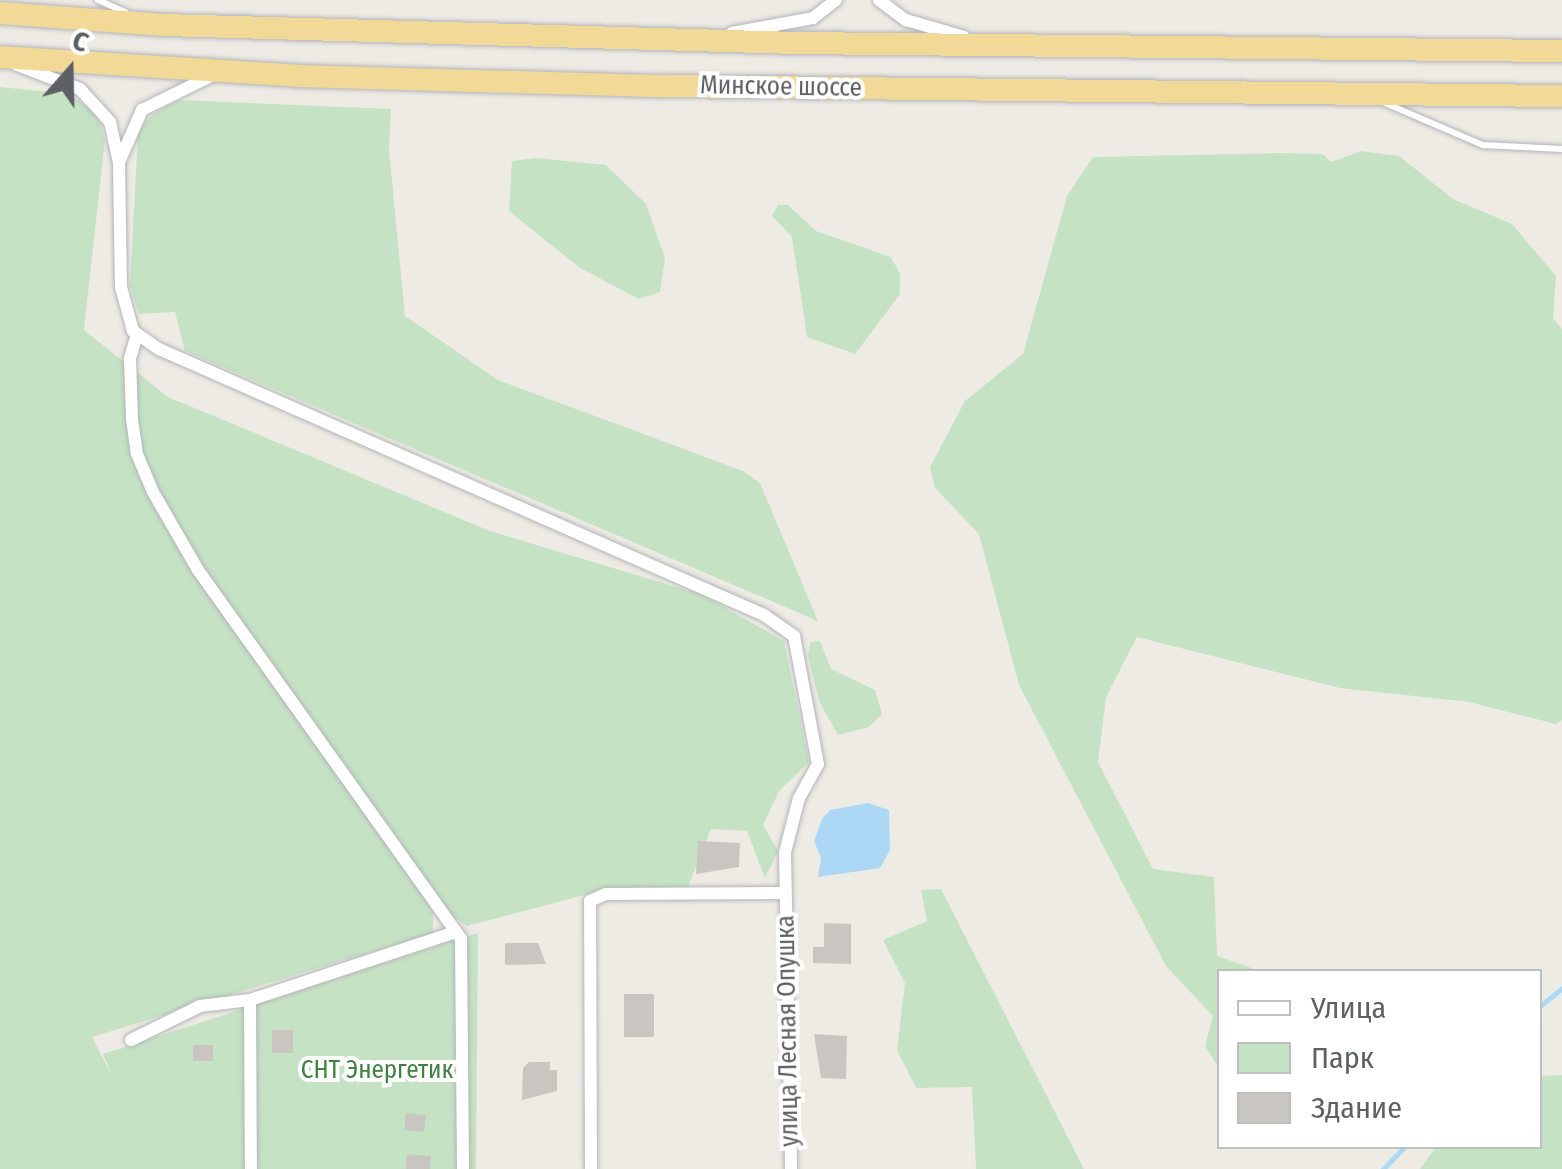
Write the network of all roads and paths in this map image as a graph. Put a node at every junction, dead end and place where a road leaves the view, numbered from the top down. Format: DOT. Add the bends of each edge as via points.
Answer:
graph roads {
  1 [pos="98,0"];
  2 [pos="836,0"];
  3 [pos="879,0"];
  4 [pos="0,13"];
  5 [pos="164,25"];
  6 [pos="702,40"];
  7 [pos="1001,44"];
  8 [pos="1562,51"];
  9 [pos="0,58"];
  10 [pos="219,72"];
  11 [pos="1360,94"];
  12 [pos="1562,96"];
  13 [pos="1561,150"];
  14 [pos="119,162"];
  15 [pos="136,334"];
  16 [pos="785,892"];
  17 [pos="456,932"];
  18 [pos="250,1000"];
  19 [pos="131,1040"];
  20 [pos="251,1169"];
  21 [pos="463,1169"];
  22 [pos="591,1169"];
  23 [pos="790,1169"];
  1 -- 5 [label="lane"];
  2 -- 6 [label="street" via="812,18"];
  3 -- 7 [label="street" via="920,26"];
  4 -- 5 [label="highway, Минское шоссе"];
  5 -- 6 [label="highway, Минское шоссе"];
  6 -- 7 [label="highway, Минское шоссе"];
  7 -- 8 [label="highway, Минское шоссе"];
  9 -- 10 [label="highway, Минское шоссе"];
  9 -- 14 [label="street" via="72,85 95,101 110,122"];
  10 -- 11 [label="highway, Минское шоссе" via="663,86"];
  10 -- 14 [label="street" via="142,110"];
  11 -- 12 [label="highway, Минское шоссе"];
  11 -- 13 [label="lane" via="1483,145"];
  14 -- 15 [label="street" via="121,287"];
  15 -- 16 [label="street, улица Лесная Опушка" via="787,630 800,654 818,764 788,833"];
  15 -- 17 [label="street" via="132,419 136,454 153,492 230,616"];
  16 -- 22 [label="street" via="606,894 590,901"];
  16 -- 23 [label="street, улица Лесная Опушка"];
  17 -- 18 [label="street"];
  17 -- 21 [label="street" via="463,960"];
  18 -- 19 [label="street" via="200,1006"];
  18 -- 20 [label="street"];
}
